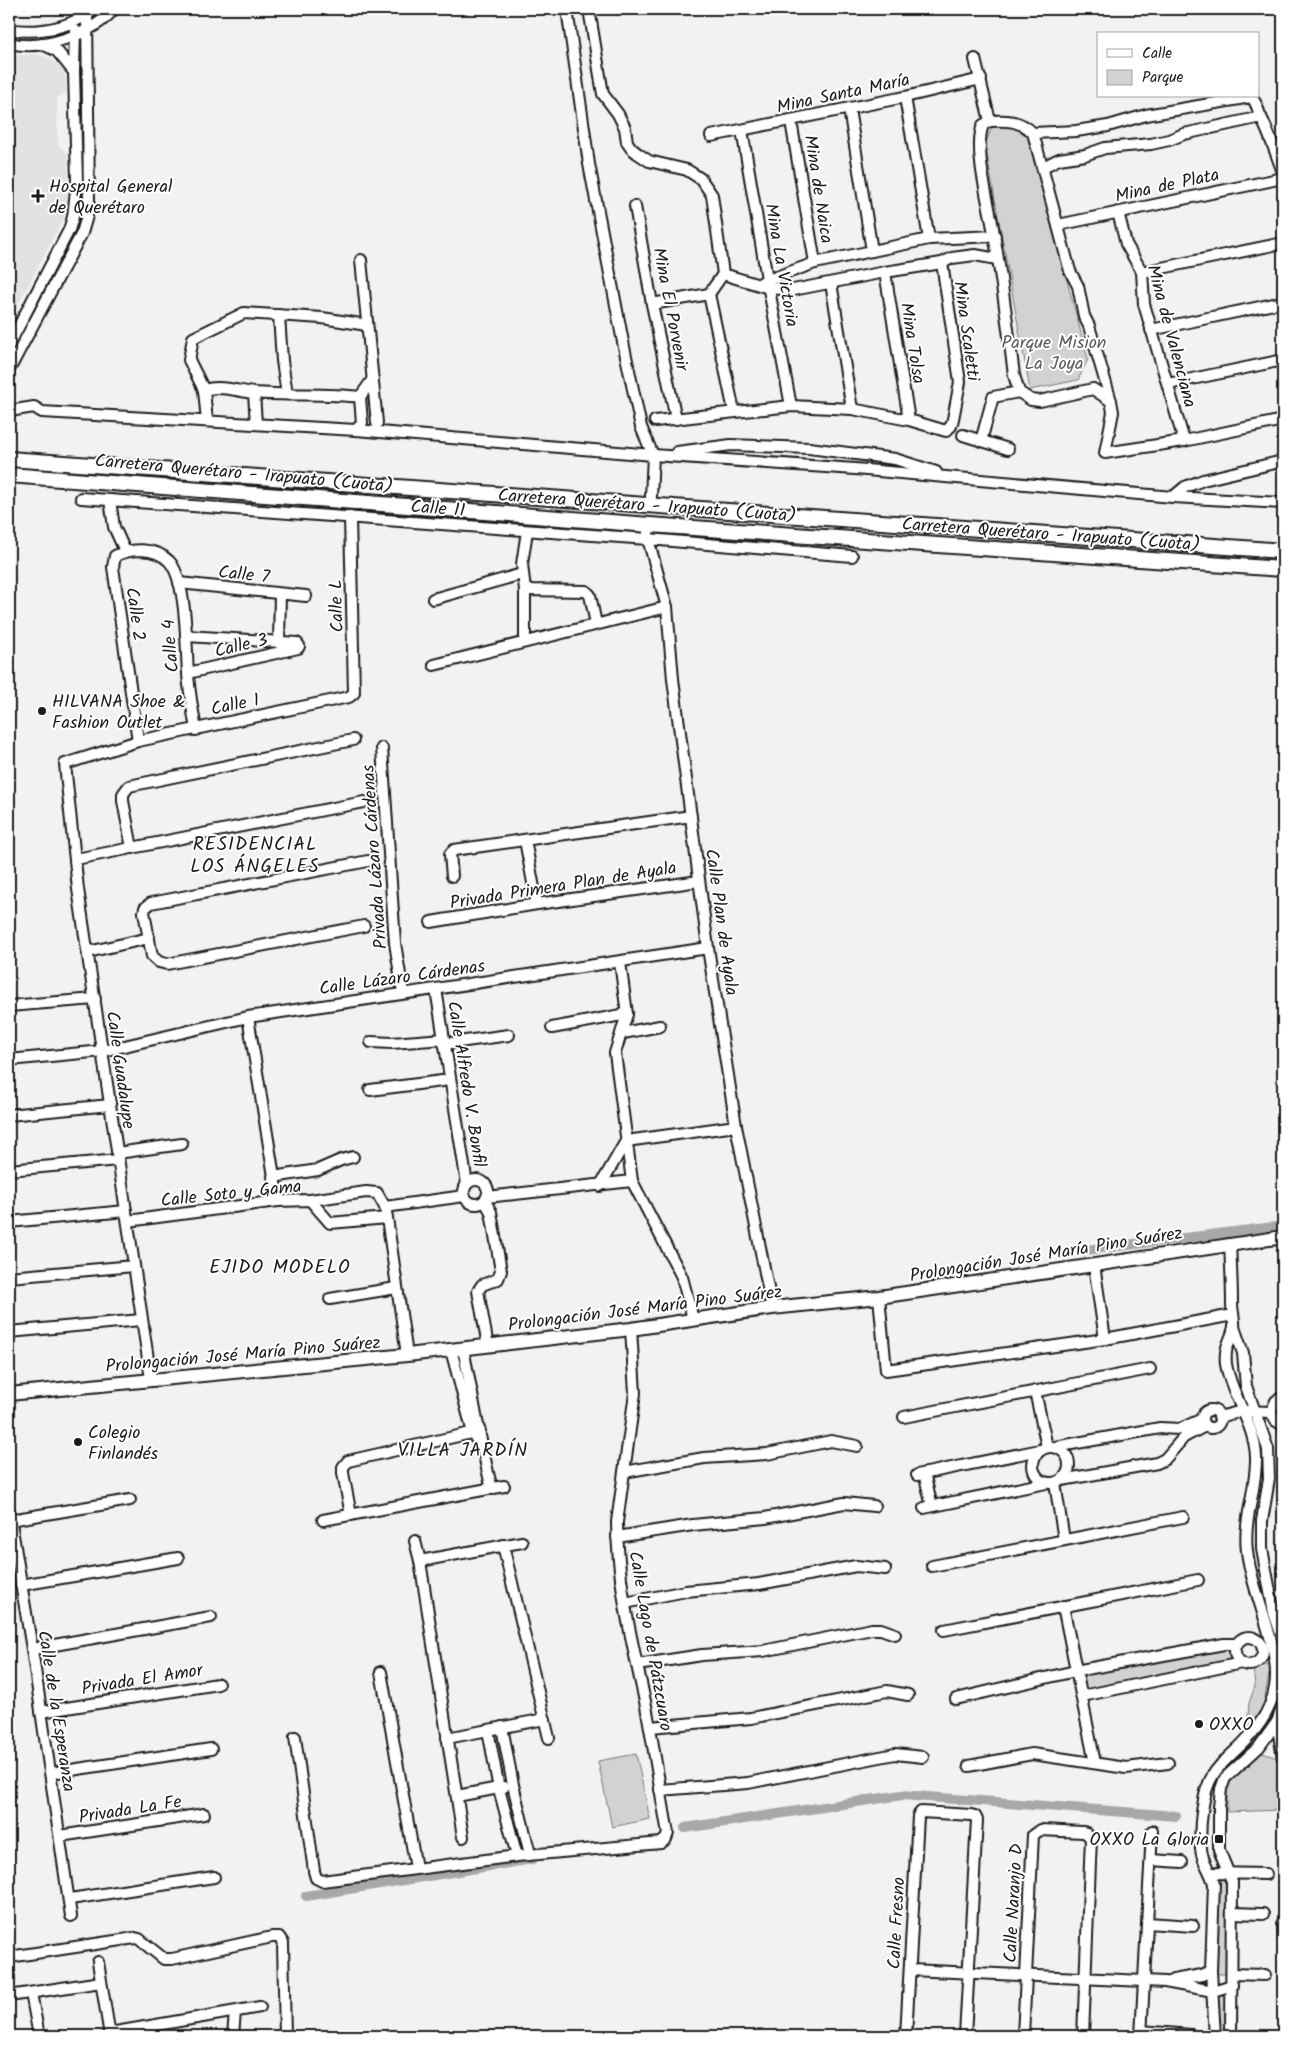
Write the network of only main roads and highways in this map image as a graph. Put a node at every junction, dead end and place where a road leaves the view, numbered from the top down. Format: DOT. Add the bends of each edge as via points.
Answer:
graph roads {
  1 [pos="9,459"];
  2 [pos="9,475"];
  3 [pos="106,481"];
  4 [pos="9,483"];
  5 [pos="1283,551"];
  6 [pos="1283,569"];
  7 [pos="1283,1237"];
  8 [pos="9,1394"];
  1 -- 5 [label="highway, Carretera Querétaro - Irapuato (Cuota)"];
  2 -- 3 [label="highway, Carretera Querétaro - Irapuato (Cuota)"];
  3 -- 4 [label="highway"];
  3 -- 6 [label="highway, Carretera Querétaro - Irapuato (Cuota)" via="650,525"];
  7 -- 8 [label="main road, Prolongación José María Pino Suárez" via="879,1297 772,1308 631,1329 457,1350"];
}
